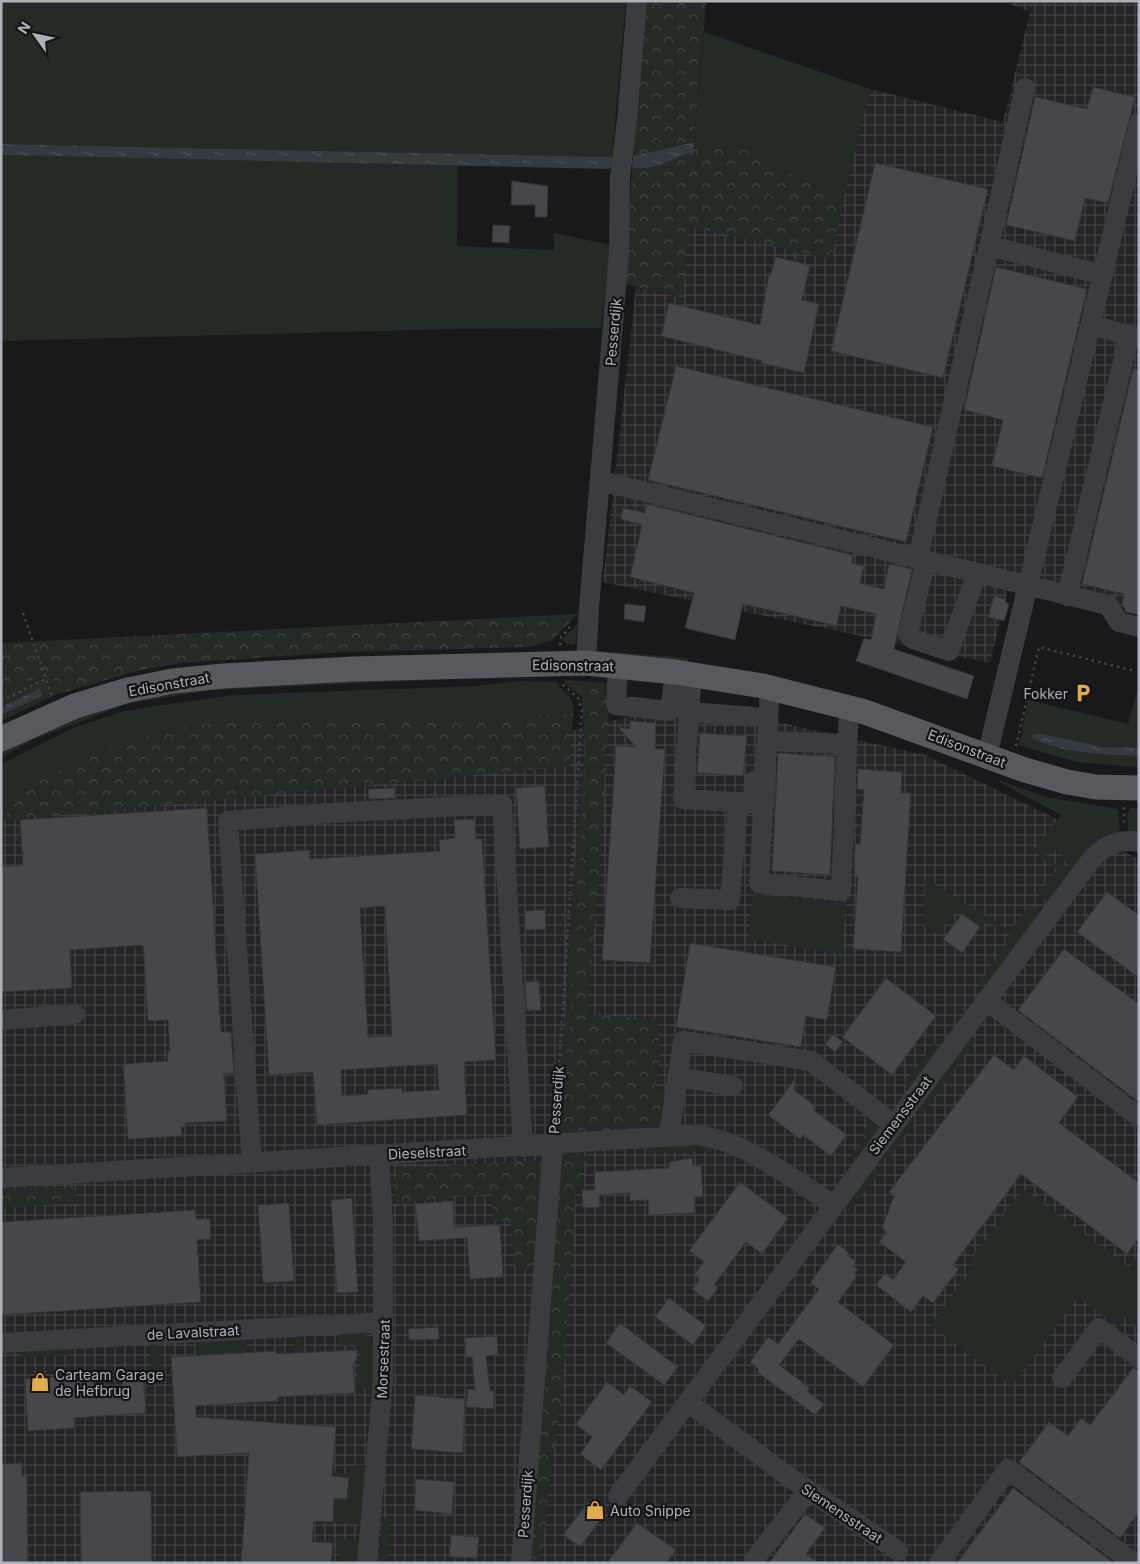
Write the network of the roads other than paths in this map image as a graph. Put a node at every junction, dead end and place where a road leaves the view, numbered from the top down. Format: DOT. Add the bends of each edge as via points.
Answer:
graph roads {
  1 [pos="637,1"];
  2 [pos="1025,88"];
  3 [pos="1139,123"];
  4 [pos="990,246"];
  5 [pos="1102,275"];
  6 [pos="1091,325"];
  7 [pos="1134,337"];
  8 [pos="601,481"];
  9 [pos="922,559"];
  10 [pos="977,573"];
  11 [pos="1029,586"];
  12 [pos="1067,596"];
  13 [pos="1139,627"];
  14 [pos="586,663"];
  15 [pos="618,666"];
  16 [pos="682,673"];
  17 [pos="763,686"];
  18 [pos="849,707"];
  19 [pos="689,712"];
  20 [pos="755,717"];
  21 [pos="1,739"];
  22 [pos="767,741"];
  23 [pos="847,744"];
  24 [pos="986,756"];
  25 [pos="1139,788"];
  26 [pos="738,802"];
  27 [pos="1131,841"];
  28 [pos="680,898"];
  29 [pos="986,1000"];
  30 [pos="75,1014"];
  31 [pos="1,1020"];
  32 [pos="677,1077"];
  33 [pos="734,1086"];
  34 [pos="1139,1117"];
  35 [pos="892,1124"];
  36 [pos="669,1136"];
  37 [pos="554,1144"];
  38 [pos="523,1147"];
  39 [pos="379,1155"];
  40 [pos="252,1163"];
  41 [pos="1,1178"];
  42 [pos="834,1205"];
  43 [pos="384,1322"];
  44 [pos="1,1343"];
  45 [pos="1139,1358"];
  46 [pos="1062,1378"];
  47 [pos="689,1403"];
  48 [pos="812,1492"];
  49 [pos="618,1496"];
  50 [pos="898,1551"];
  51 [pos="367,1563"];
  52 [pos="521,1563"];
  53 [pos="758,1563"];
  54 [pos="939,1563"];
  55 [pos="1134,1563"];
  1 -- 8 [label="street, Pesserdijk" via="620,178 619,252"];
  2 -- 4 [label="street"];
  3 -- 5 [label="street"];
  4 -- 5 [label="street"];
  4 -- 9 [label="street"];
  5 -- 6 [label="street"];
  6 -- 7 [label="street"];
  6 -- 11 [label="street"];
  7 -- 12 [label="street"];
  8 -- 9 [label="street"];
  8 -- 14 [label="street, Pesserdijk"];
  9 -- 10 [label="street"];
  9 -- 10 [label="street" via="908,634 949,651"];
  10 -- 11 [label="street"];
  11 -- 12 [label="street"];
  11 -- 24 [label="street"];
  12 -- 13 [label="street" via="1108,604 1119,622"];
  14 -- 15 [label="main road, Edisonstraat"];
  14 -- 21 [label="main road, Edisonstraat" via="354,669 173,681 75,706"];
  15 -- 16 [label="main road, Edisonstraat"];
  15 -- 16 [label="street" via="616,705 670,711"];
  16 -- 17 [label="main road, Edisonstraat"];
  16 -- 19 [label="street"];
  17 -- 18 [label="main road, Edisonstraat"];
  17 -- 20 [label="street"];
  17 -- 22 [label="street"];
  18 -- 23 [label="street"];
  18 -- 24 [label="main road, Edisonstraat"];
  19 -- 20 [label="street"];
  19 -- 26 [label="street" via="683,799"];
  20 -- 26 [label="street" via="753,803"];
  22 -- 23 [label="street"];
  22 -- 23 [label="street" via="759,883 841,891"];
  24 -- 25 [label="main road, Edisonstraat" via="1067,782 1096,787"];
  26 -- 28 [label="street" via="730,900"];
  27 -- 29 [label="street, Siemensstraat" via="1109,845 1091,860"];
  29 -- 34 [label="street"];
  29 -- 35 [label="street, Siemensstraat"];
  30 -- 31 [label="street"];
  32 -- 33 [label="street"];
  32 -- 35 [label="street" via="683,1041 811,1061"];
  32 -- 36 [label="street"];
  35 -- 42 [label="street, Siemensstraat"];
  36 -- 37 [label="street, Dieselstraat"];
  36 -- 42 [label="street, Dieselstraat" via="708,1136 734,1144"];
  37 -- 38 [label="street, Dieselstraat"];
  37 -- 52 [label="street, Pesserdijk"];
  38 -- 39 [label="street, Dieselstraat"];
  38 -- 40 [label="street" via="502,804 330,813 228,822"];
  39 -- 40 [label="street, Dieselstraat"];
  39 -- 43 [label="street, Morsestraat"];
  40 -- 41 [label="street, Dieselstraat"];
  42 -- 47 [label="street, Siemensstraat"];
  43 -- 44 [label="street, de Lavalstraat"];
  43 -- 51 [label="street, Morsestraat" via="383,1380"];
  45 -- 46 [label="street" via="1099,1328"];
  47 -- 48 [label="street, Siemensstraat"];
  47 -- 49 [label="street, Siemensstraat"];
  48 -- 50 [label="street, Siemensstraat"];
  48 -- 53 [label="street" via="801,1500 754,1560"];
  54 -- 55 [label="street" via="1008,1469"];
}
